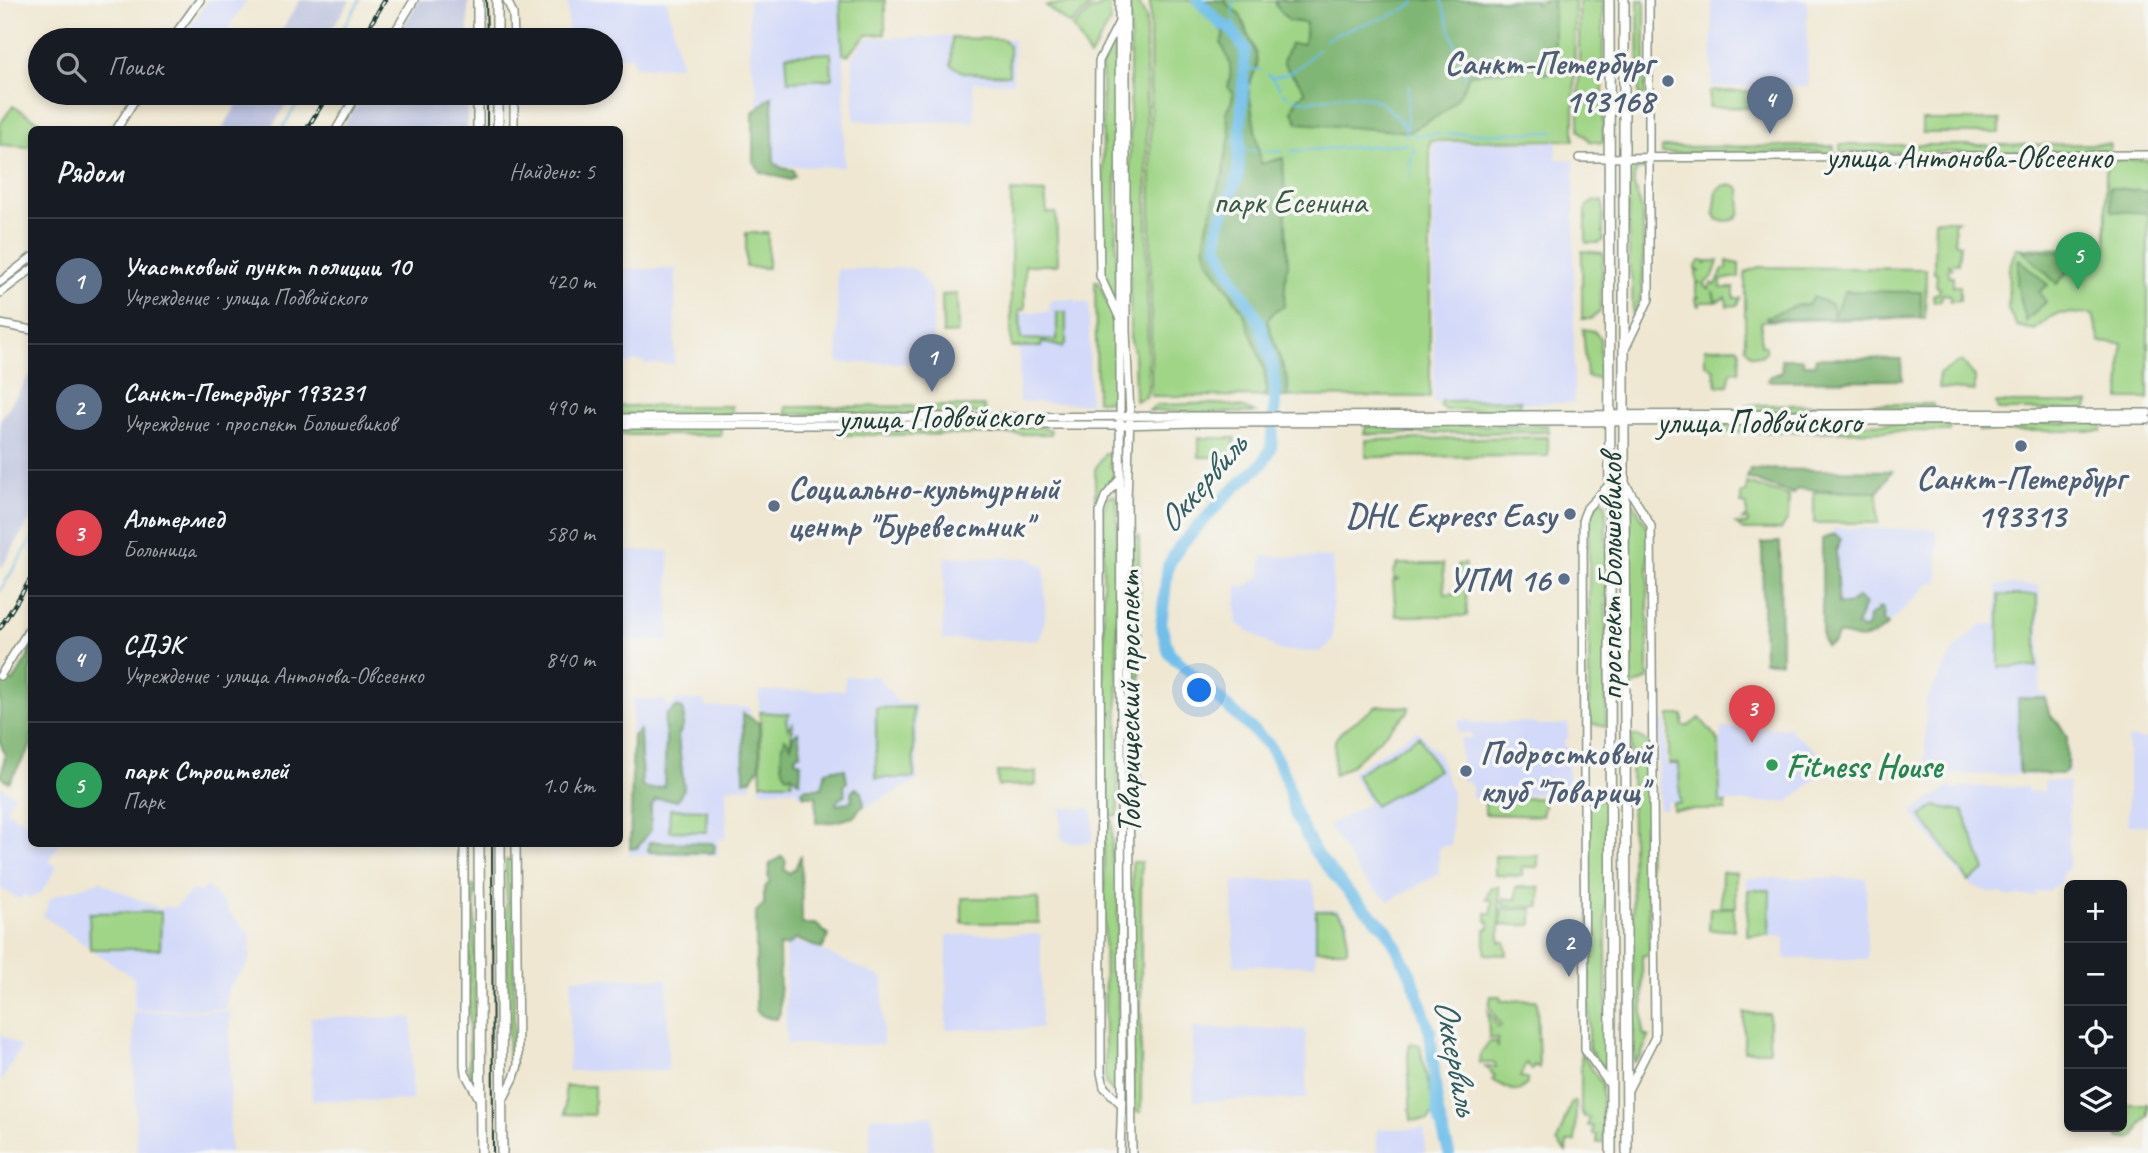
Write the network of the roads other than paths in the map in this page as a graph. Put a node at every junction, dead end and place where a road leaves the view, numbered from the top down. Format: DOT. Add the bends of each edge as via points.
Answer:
graph roads {
  1 [pos="200,0"];
  2 [pos="414,0"];
  3 [pos="478,0"];
  4 [pos="497,0"];
  5 [pos="507,0"];
  6 [pos="1119,0"];
  7 [pos="1126,0"];
  8 [pos="1609,0"];
  9 [pos="1624,0"];
  10 [pos="1649,0"];
  11 [pos="1119,21"];
  12 [pos="180,28"];
  13 [pos="397,28"];
  14 [pos="478,28"];
  15 [pos="498,28"];
  16 [pos="514,28"];
  17 [pos="132,105"];
  18 [pos="351,105"];
  19 [pos="478,105"];
  20 [pos="498,105"];
  21 [pos="514,105"];
  22 [pos="118,126"];
  23 [pos="338,126"];
  24 [pos="478,126"];
  25 [pos="498,126"];
  26 [pos="514,126"];
  27 [pos="2148,155"];
  28 [pos="1579,158"];
  29 [pos="1609,158"];
  30 [pos="1625,158"];
  31 [pos="1649,158"];
  32 [pos="28,260"];
  33 [pos="28,272"];
  34 [pos="0,282"];
  35 [pos="0,293"];
  36 [pos="1120,319"];
  37 [pos="0,324"];
  38 [pos="28,329"];
  39 [pos="1625,350"];
  40 [pos="2148,413"];
  41 [pos="1119,415"];
  42 [pos="1130,415"];
  43 [pos="623,418"];
  44 [pos="1625,418"];
  45 [pos="1609,419"];
  46 [pos="1261,420"];
  47 [pos="2148,420"];
  48 [pos="623,425"];
  49 [pos="1119,425"];
  50 [pos="1130,425"];
  51 [pos="1119,480"];
  52 [pos="1625,483"];
  53 [pos="1610,484"];
  54 [pos="28,631"];
  55 [pos="0,676"];
  56 [pos="464,847"];
  57 [pos="479,847"];
  58 [pos="500,847"];
  59 [pos="516,847"];
  60 [pos="1611,1085"];
  61 [pos="1626,1093"];
  62 [pos="481,1102"];
  63 [pos="502,1103"];
  64 [pos="1121,1104"];
  65 [pos="481,1153"];
  66 [pos="502,1153"];
  67 [pos="1120,1153"];
  68 [pos="1132,1153"];
  69 [pos="1611,1153"];
  70 [pos="1627,1153"];
  1 -- 12 [label="street"];
  2 -- 13 [label="street"];
  3 -- 14 [label="main road"];
  4 -- 15 [label="main road"];
  5 -- 16 [label="street"];
  6 -- 11 [label="street, Товарищеский проспект"];
  7 -- 42 [label="street, Товарищеский проспект"];
  8 -- 29 [label="main road, проспект Большевиков"];
  9 -- 30 [label="main road, проспект Большевиков"];
  10 -- 31 [label="street"];
  11 -- 36 [label="street, Товарищеский проспект"];
  11 -- 36 [label="street" via="1099,61 1098,166 1100,276"];
  17 -- 22 [label="street"];
  18 -- 23 [label="street"];
  19 -- 24 [label="main road"];
  20 -- 25 [label="main road"];
  21 -- 26 [label="street"];
  27 -- 31 [label="street, улица Антонова-Овсеенко"];
  28 -- 29 [label="street, улица Антонова-Овсеенко"];
  29 -- 30 [label="street, улица Антонова-Овсеенко"];
  29 -- 45 [label="main road, проспект Большевиков"];
  30 -- 31 [label="street, улица Антонова-Овсеенко"];
  30 -- 39 [label="main road, проспект Большевиков"];
  31 -- 39 [label="street" via="1649,299"];
  32 -- 34 [label="street"];
  33 -- 35 [label="street"];
  36 -- 41 [label="street, Товарищеский проспект"];
  37 -- 38 [label="street"];
  39 -- 44 [label="main road, проспект Большевиков"];
  40 -- 44 [label="street, улица Подвойского"];
  41 -- 42 [label="street, улица Подвойского"];
  41 -- 43 [label="street, улица Подвойского"];
  41 -- 49 [label="street, Товарищеский проспект"];
  42 -- 46 [label="street, улица Подвойского"];
  42 -- 50 [label="street, Товарищеский проспект"];
  44 -- 45 [label="street, улица Подвойского"];
  44 -- 47 [label="street, улица Подвойского"];
  44 -- 52 [label="main road, проспект Большевиков"];
  45 -- 46 [label="street, улица Подвойского"];
  45 -- 53 [label="main road, проспект Большевиков"];
  46 -- 50 [label="street, улица Подвойского"];
  48 -- 49 [label="street, улица Подвойского"];
  49 -- 50 [label="street, улица Подвойского"];
  49 -- 51 [label="street, Товарищеский проспект"];
  50 -- 68 [label="street, Товарищеский проспект"];
  51 -- 64 [label="street, Товарищеский проспект"];
  51 -- 64 [label="street" via="1100,512 1101,1082"];
  52 -- 61 [label="main road, проспект Большевиков"];
  52 -- 61 [label="street" via="1651,526 1655,1025 1655,1037"];
  53 -- 60 [label="main road, проспект Большевиков"];
  53 -- 60 [label="street" via="1584,512 1583,531 1586,1050"];
  54 -- 55 [label="street"];
  56 -- 62 [label="street" via="464,1065"];
  57 -- 62 [label="main road"];
  58 -- 63 [label="main road"];
  59 -- 63 [label="street" via="517,1065"];
  60 -- 69 [label="main road, проспект Большевиков"];
  61 -- 70 [label="main road, проспект Большевиков"];
  62 -- 65 [label="main road"];
  63 -- 66 [label="main road"];
  64 -- 67 [label="street, Товарищеский проспект"];
}
